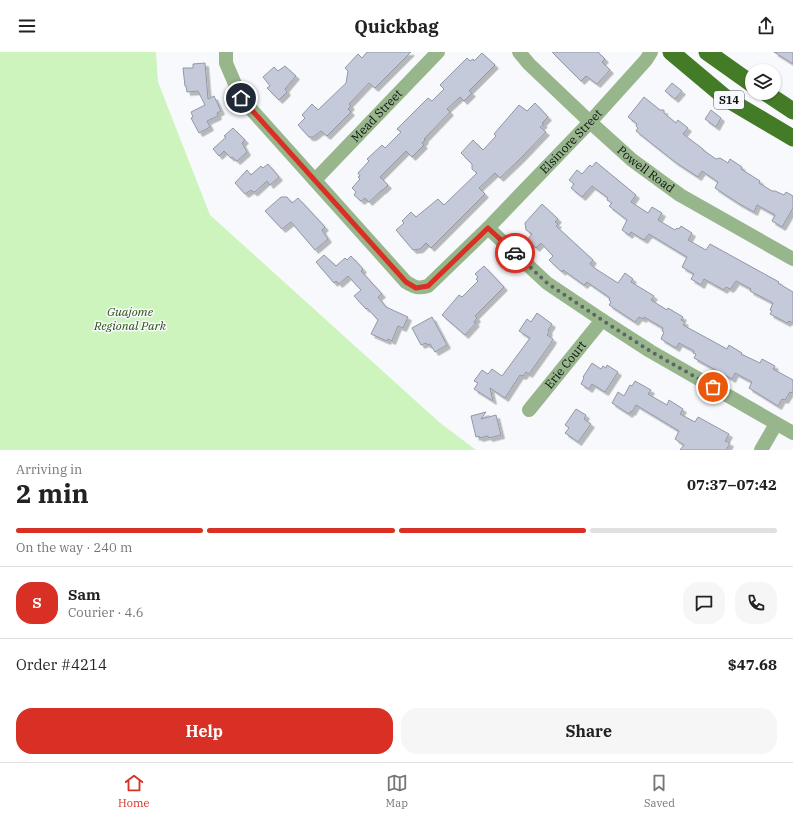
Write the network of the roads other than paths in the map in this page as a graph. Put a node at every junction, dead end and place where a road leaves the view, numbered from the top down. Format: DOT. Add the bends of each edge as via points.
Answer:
graph roads {
  1 [pos="226,52"];
  2 [pos="438,52"];
  3 [pos="519,52"];
  4 [pos="651,52"];
  5 [pos="671,52"];
  6 [pos="707,52"];
  7 [pos="745,79"];
  8 [pos="776,100"];
  9 [pos="793,111"];
  10 [pos="590,122"];
  11 [pos="793,138"];
  12 [pos="315,180"];
  13 [pos="488,228"];
  14 [pos="793,259"];
  15 [pos="602,320"];
  16 [pos="530,410"];
  17 [pos="776,424"];
  18 [pos="793,433"];
  19 [pos="761,450"];
  1 -- 12 [label="street, Elsinore Street" via="226,62 241,98"];
  2 -- 12 [label="street, Mead Street"];
  3 -- 10 [label="street, Powell Road"];
  4 -- 10 [label="street, Elsinore Street"];
  5 -- 11 [label="main road, S14" via="727,99"];
  6 -- 7 [label="main road"];
  8 -- 9 [label="main road"];
  10 -- 13 [label="street, Elsinore Street"];
  10 -- 14 [label="street, Powell Road" via="632,160 680,195"];
  12 -- 13 [label="street, Elsinore Street" via="406,282 416,288 428,286"];
  13 -- 15 [label="street" via="547,283"];
  15 -- 16 [label="street, Erie Court"];
  15 -- 17 [label="street"];
  17 -- 18 [label="street"];
  17 -- 19 [label="street"];
}
